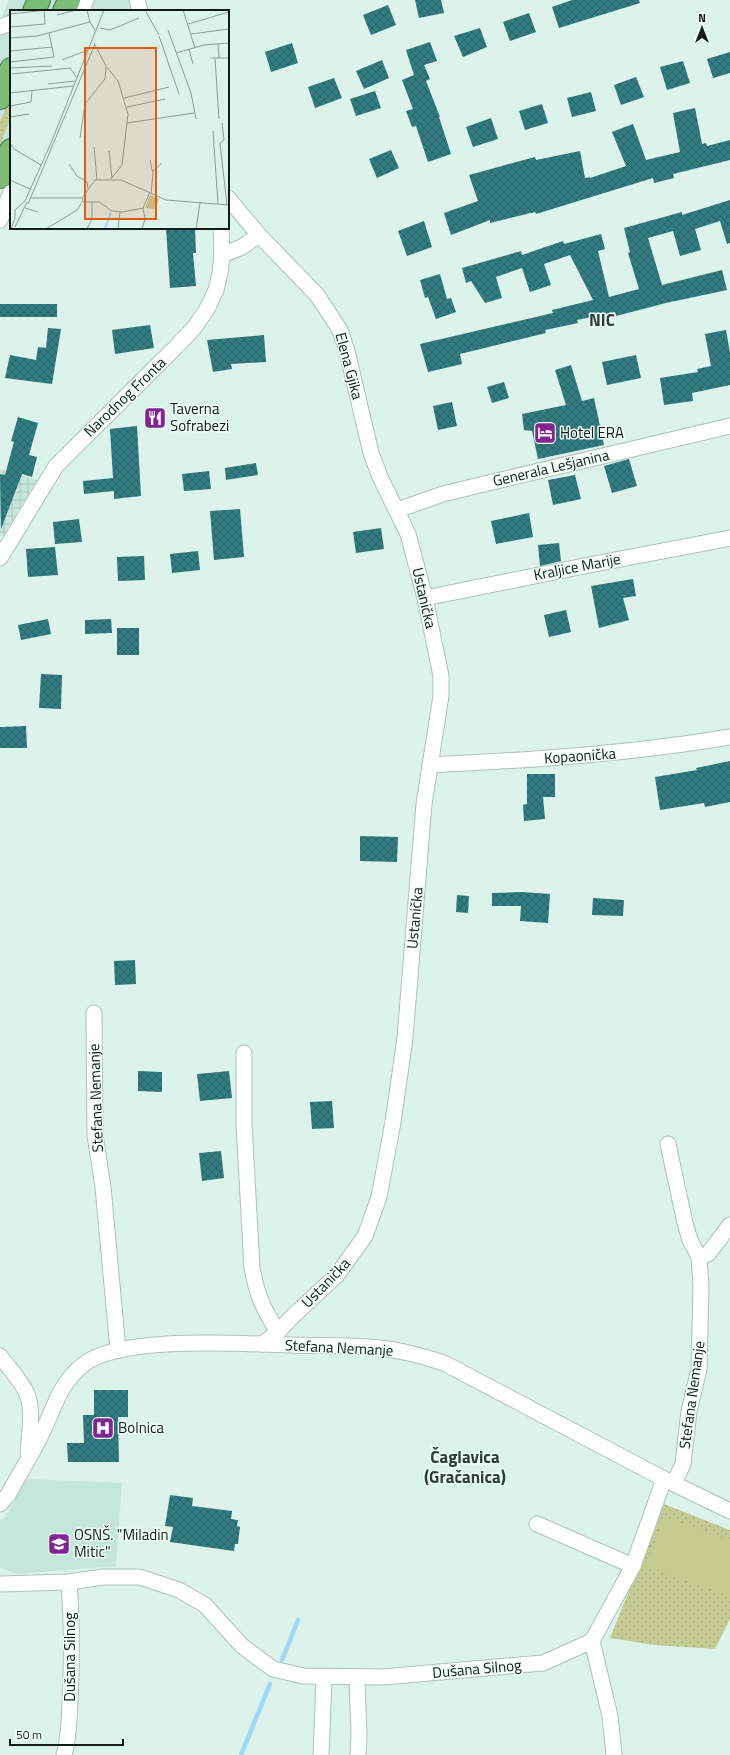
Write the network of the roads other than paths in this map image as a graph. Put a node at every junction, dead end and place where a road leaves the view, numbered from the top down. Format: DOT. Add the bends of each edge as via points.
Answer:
graph roads {
  1 [pos="39,0"];
  2 [pos="68,0"];
  3 [pos="86,0"];
  4 [pos="137,0"];
  5 [pos="34,10"];
  6 [pos="64,10"];
  7 [pos="82,10"];
  8 [pos="140,10"];
  9 [pos="10,23"];
  10 [pos="0,27"];
  11 [pos="10,73"];
  12 [pos="0,98"];
  13 [pos="10,152"];
  14 [pos="0,177"];
  15 [pos="10,195"];
  16 [pos="229,199"];
  17 [pos="0,220"];
  18 [pos="221,229"];
  19 [pos="259,235"];
  20 [pos="222,255"];
  21 [pos="730,426"];
  22 [pos="380,477"];
  23 [pos="397,510"];
  24 [pos="730,538"];
  25 [pos="0,558"];
  26 [pos="425,598"];
  27 [pos="730,737"];
  28 [pos="430,765"];
  29 [pos="94,1013"];
  30 [pos="244,1053"];
  31 [pos="668,1144"];
  32 [pos="730,1225"];
  33 [pos="699,1257"];
  34 [pos="278,1332"];
  35 [pos="262,1344"];
  36 [pos="118,1350"];
  37 [pos="0,1356"];
  38 [pos="28,1457"];
  39 [pos="669,1481"];
  40 [pos="0,1504"];
  41 [pos="730,1511"];
  42 [pos="537,1524"];
  43 [pos="633,1566"];
  44 [pos="69,1582"];
  45 [pos="0,1584"];
  46 [pos="592,1641"];
  47 [pos="324,1678"];
  48 [pos="357,1678"];
  49 [pos="64,1755"];
  50 [pos="321,1755"];
  51 [pos="358,1755"];
  52 [pos="614,1755"];
  1 -- 5 [label="highway"];
  2 -- 6 [label="highway"];
  3 -- 7 [label="street"];
  4 -- 8 [label="street"];
  9 -- 10 [label="street"];
  11 -- 12 [label="highway"];
  13 -- 14 [label="highway"];
  15 -- 17 [label="street"];
  16 -- 19 [label="street, Elena Gjika"];
  18 -- 20 [label="street, Narodnog Fronta"];
  19 -- 20 [label="street" via="242,247"];
  19 -- 22 [label="street, Elena Gjika" via="317,295 340,330 365,432"];
  20 -- 25 [label="street, Narodnog Fronta" via="216,290 194,328 56,466"];
  21 -- 23 [label="street, Generala Lešjanina" via="443,494"];
  22 -- 23 [label="street, Ustanička"];
  23 -- 26 [label="street, Ustanička" via="408,534"];
  24 -- 26 [label="street, Kraljice Marije"];
  26 -- 28 [label="street, Ustanička" via="441,676 441,696"];
  27 -- 28 [label="street, Kopaonička" via="612,754"];
  28 -- 34 [label="street, Ustanička" via="424,804 405,1038 379,1197 364,1236 352,1256 337,1275"];
  29 -- 36 [label="street, Stefana Nemanje" via="95,1135 103,1187"];
  30 -- 34 [label="street" via="244,1124 252,1268 263,1310"];
  31 -- 33 [label="street, Stefana Nemanje" via="685,1223"];
  32 -- 33 [label="street" via="708,1254"];
  33 -- 39 [label="street, Stefana Nemanje" via="699,1369 689,1411 683,1464"];
  34 -- 35 [label="street, Ustanička"];
  35 -- 36 [label="street, Stefana Nemanje" via="198,1343"];
  35 -- 39 [label="street, Stefana Nemanje" via="370,1347 410,1353 444,1363"];
  36 -- 38 [label="street, Stefana Nemanje" via="84,1364 68,1378 43,1432"];
  37 -- 38 [label="street" via="27,1395 31,1414"];
  38 -- 40 [label="street, Stefana Nemanje" via="8,1495"];
  39 -- 41 [label="street, Stefana Nemanje"];
  39 -- 43 [label="street"];
  42 -- 43 [label="street"];
  43 -- 46 [label="street"];
  44 -- 45 [label="street, Dušana Silnog"];
  44 -- 47 [label="street, Dušana Silnog" via="103,1577 140,1577 179,1590 205,1605 242,1646 273,1669"];
  44 -- 49 [label="street, Dušana Silnog" via="72,1662 70,1713"];
  46 -- 48 [label="street, Dušana Silnog" via="543,1663"];
  46 -- 52 [label="street" via="610,1716"];
  47 -- 48 [label="street, Dušana Silnog"];
  47 -- 50 [label="street"];
  48 -- 51 [label="street"];
}
